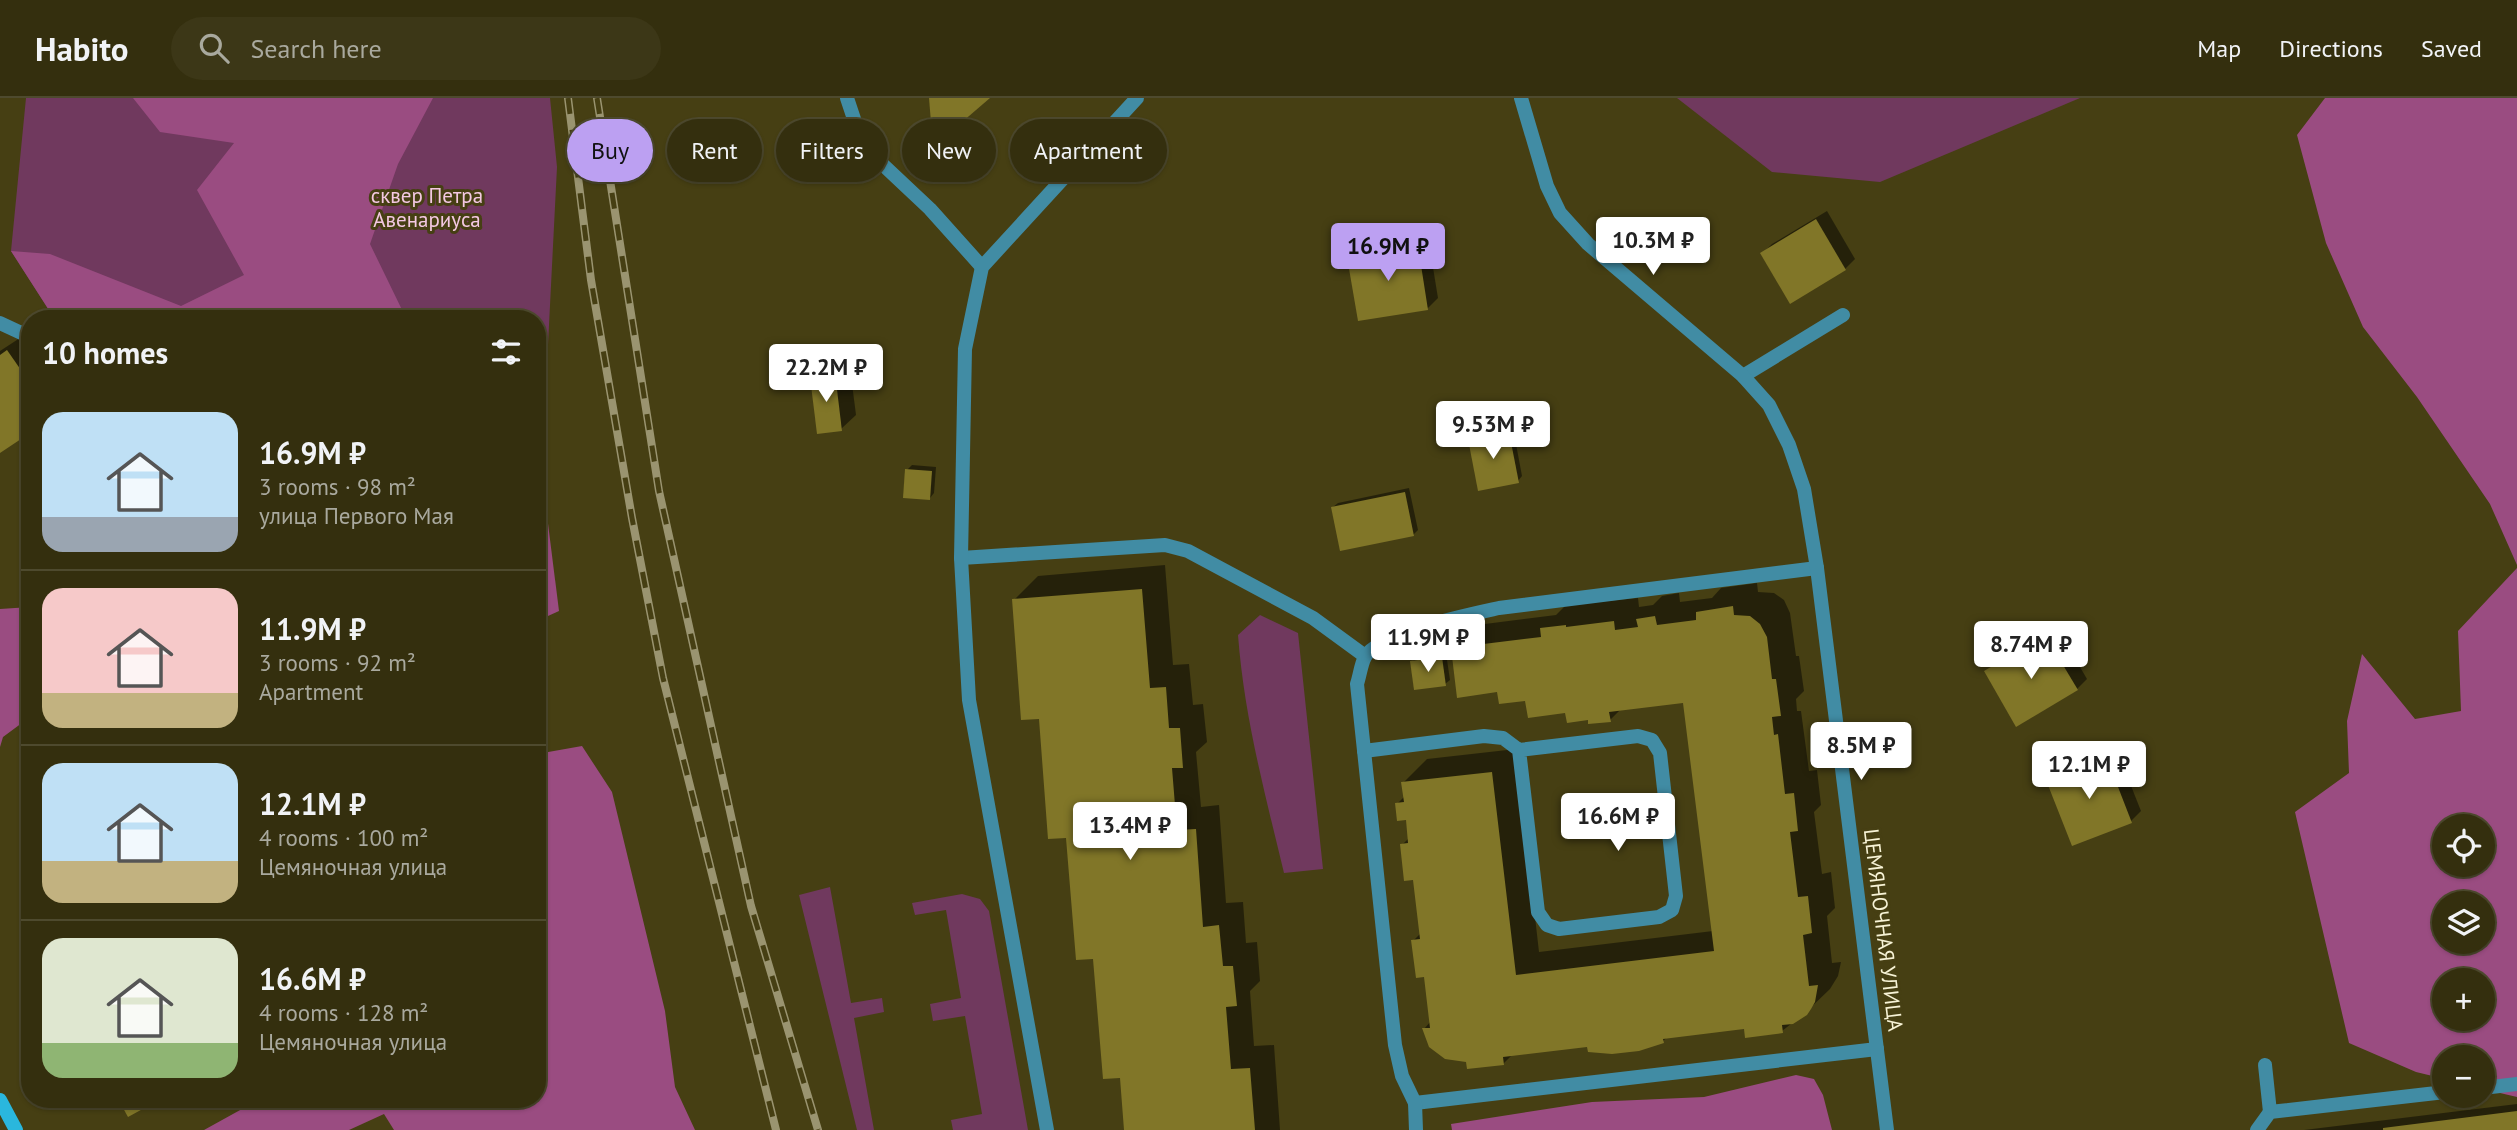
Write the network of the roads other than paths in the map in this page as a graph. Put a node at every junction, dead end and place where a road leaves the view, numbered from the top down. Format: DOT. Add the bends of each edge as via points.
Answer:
graph roads {
  1 [pos="847,98"];
  2 [pos="1521,98"];
  3 [pos="1129,101"];
  4 [pos="982,267"];
  5 [pos="1843,316"];
  6 [pos="0,323"];
  7 [pos="21,333"];
  8 [pos="1743,376"];
  9 [pos="961,558"];
  10 [pos="1817,568"];
  11 [pos="1365,656"];
  12 [pos="1520,750"];
  13 [pos="1364,751"];
  14 [pos="1877,1049"];
  15 [pos="2265,1065"];
  16 [pos="2517,1084"];
  17 [pos="2495,1087"];
  18 [pos="2432,1093"];
  19 [pos="0,1100"];
  20 [pos="1415,1102"];
  21 [pos="2270,1112"];
  22 [pos="16,1130"];
  23 [pos="1047,1130"];
  24 [pos="1416,1130"];
  25 [pos="1887,1130"];
  26 [pos="2257,1130"];
  1 -- 4 [label="street" via="863,146 930,209"];
  2 -- 8 [label="street, ЦЕМЯНОЧНАЯ УЛИЦА" via="1547,186 1560,213 1588,244"];
  3 -- 4 [label="street"];
  4 -- 9 [label="street" via="965,349"];
  5 -- 8 [label="street"];
  6 -- 7 [label="street"];
  8 -- 10 [label="street, ЦЕМЯНОЧНАЯ УЛИЦА" via="1769,405 1789,445 1804,489"];
  9 -- 11 [label="street" via="1166,544 1188,551 1313,618"];
  9 -- 23 [label="street" via="969,700"];
  10 -- 11 [label="street" via="1448,618 1377,645"];
  10 -- 14 [label="street, ЦЕМЯНОЧНАЯ УЛИЦА"];
  11 -- 13 [label="street" via="1357,684"];
  12 -- 12 [label="street" via="1538,912 1547,925 1559,929 1660,918 1672,910 1676,897 1660,753 1653,740 1638,736"];
  12 -- 13 [label="street" via="1503,738 1484,736"];
  13 -- 20 [label="street" via="1395,1045 1402,1076"];
  14 -- 20 [label="street"];
  14 -- 25 [label="street, ЦЕМЯНОЧНАЯ УЛИЦА"];
  15 -- 21 [label="street"];
  16 -- 17 [label="street"];
  18 -- 21 [label="street"];
  19 -- 22 [label="street"];
  20 -- 24 [label="street"];
  21 -- 26 [label="street"];
}
